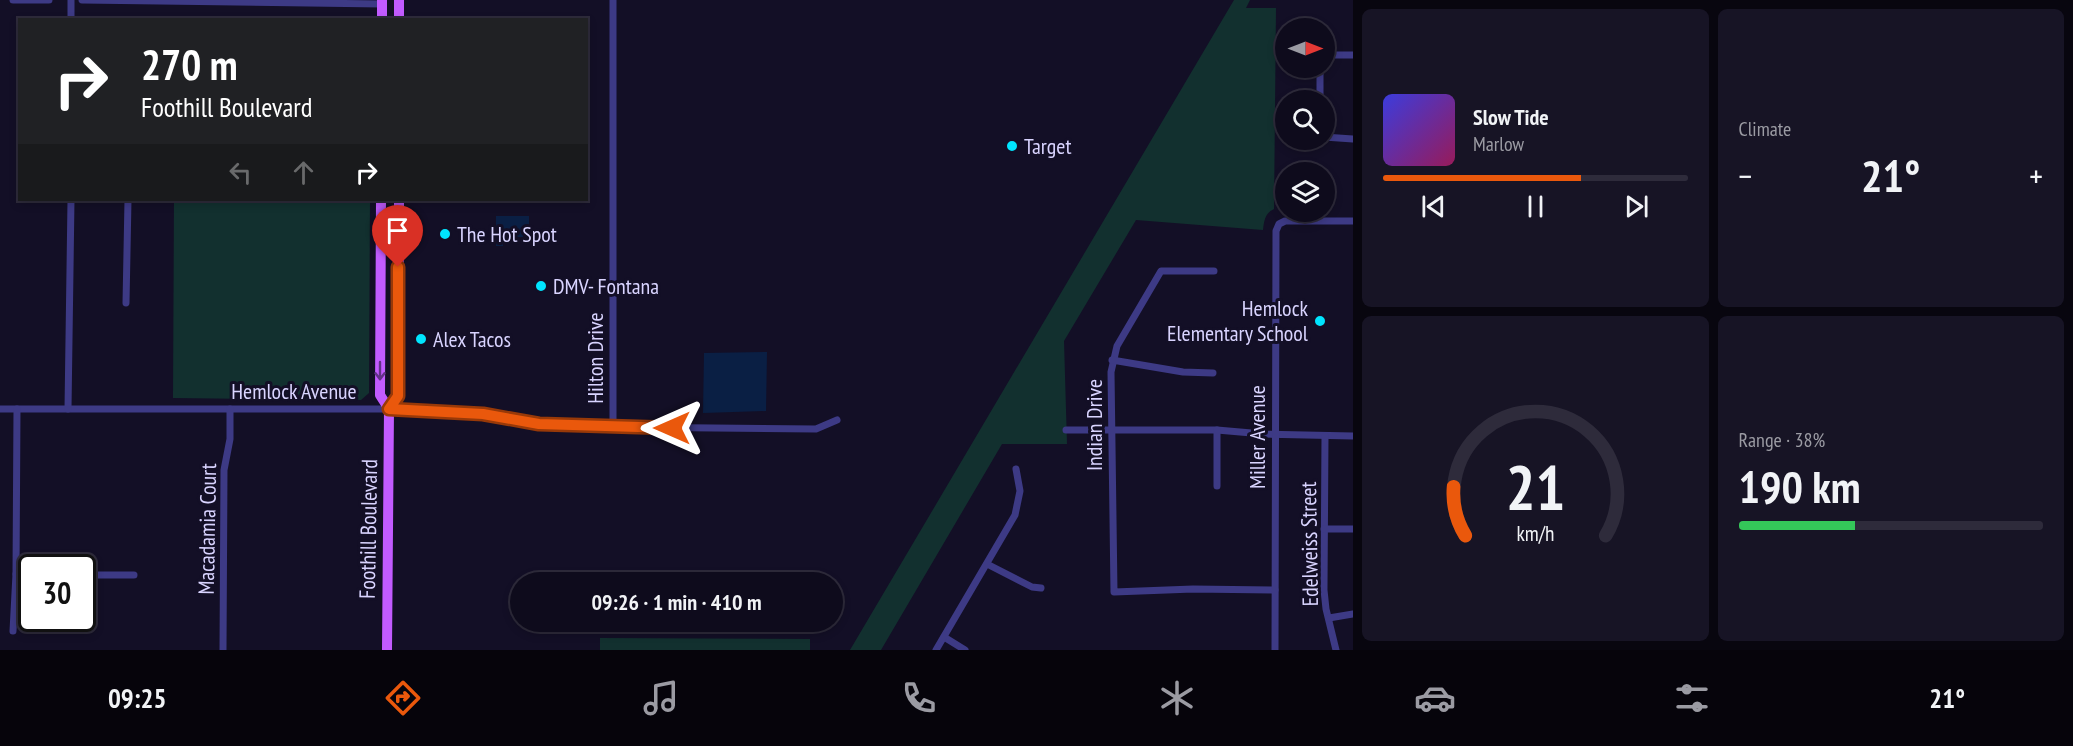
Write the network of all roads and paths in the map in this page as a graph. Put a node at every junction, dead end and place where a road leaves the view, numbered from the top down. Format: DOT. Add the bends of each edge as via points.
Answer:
graph roads {
  1 [pos="13,0"];
  2 [pos="49,0"];
  3 [pos="71,0"];
  4 [pos="82,0"];
  5 [pos="399,0"];
  6 [pos="614,0"];
  7 [pos="382,2"];
  8 [pos="71,18"];
  9 [pos="382,18"];
  10 [pos="399,18"];
  11 [pos="1335,54"];
  12 [pos="1353,55"];
  13 [pos="1335,138"];
  14 [pos="1353,139"];
  15 [pos="71,201"];
  16 [pos="128,201"];
  17 [pos="381,201"];
  18 [pos="399,201"];
  19 [pos="1353,221"];
  20 [pos="1214,271"];
  21 [pos="126,303"];
  22 [pos="1112,360"];
  23 [pos="1213,373"];
  24 [pos="0,409"];
  25 [pos="17,409"];
  26 [pos="68,409"];
  27 [pos="230,409"];
  28 [pos="389,409"];
  29 [pos="837,420"];
  30 [pos="613,428"];
  31 [pos="1065,430"];
  32 [pos="1111,430"];
  33 [pos="1217,430"];
  34 [pos="1275,434"];
  35 [pos="1325,436"];
  36 [pos="1353,436"];
  37 [pos="1016,469"];
  38 [pos="1217,486"];
  39 [pos="1324,529"];
  40 [pos="1353,529"];
  41 [pos="987,564"];
  42 [pos="16,574"];
  43 [pos="96,575"];
  44 [pos="134,575"];
  45 [pos="1041,588"];
  46 [pos="1275,590"];
  47 [pos="1353,614"];
  48 [pos="1329,618"];
  49 [pos="13,631"];
  50 [pos="944,637"];
  51 [pos="223,650"];
  52 [pos="387,650"];
  53 [pos="936,650"];
  54 [pos="965,650"];
  55 [pos="1275,650"];
  56 [pos="1336,650"];
  1 -- 2 [label="street"];
  3 -- 8 [label="street"];
  4 -- 7 [label="street"];
  5 -- 10 [label="main road"];
  6 -- 30 [label="street, Hilton Drive"];
  7 -- 9 [label="main road"];
  11 -- 12 [label="street"];
  13 -- 14 [label="street"];
  15 -- 26 [label="street"];
  16 -- 21 [label="street"];
  17 -- 28 [label="main road, Foothill Boulevard, one-way" via="380,395"];
  18 -- 28 [label="main road, Foothill Boulevard" via="398,396"];
  19 -- 34 [label="street, Miller Avenue" via="1289,220 1279,224 1275,236"];
  20 -- 22 [label="street, Indian Drive" via="1161,271 1123,333"];
  22 -- 23 [label="street"];
  22 -- 32 [label="street, Indian Drive"];
  24 -- 25 [label="street, Hemlock Avenue"];
  25 -- 26 [label="street, Hemlock Avenue"];
  25 -- 42 [label="street"];
  26 -- 27 [label="street, Hemlock Avenue"];
  27 -- 28 [label="street, Hemlock Avenue"];
  27 -- 51 [label="street, Macadamia Court" via="224,470"];
  28 -- 30 [label="street, Hemlock Avenue"];
  28 -- 52 [label="main road, Foothill Boulevard"];
  29 -- 30 [label="street, Hemlock Avenue" via="816,429"];
  31 -- 32 [label="street"];
  32 -- 33 [label="street"];
  32 -- 46 [label="street, Indian Drive" via="1114,592"];
  33 -- 34 [label="street"];
  33 -- 38 [label="street"];
  34 -- 35 [label="street"];
  34 -- 46 [label="street, Miller Avenue"];
  35 -- 36 [label="street"];
  35 -- 39 [label="street, Edelweiss Street"];
  37 -- 41 [label="street" via="1018,506"];
  39 -- 40 [label="street"];
  39 -- 48 [label="street, Edelweiss Street" via="1324,590"];
  41 -- 45 [label="street"];
  41 -- 50 [label="street"];
  42 -- 49 [label="street"];
  43 -- 44 [label="street"];
  46 -- 55 [label="street, Miller Avenue"];
  47 -- 48 [label="street"];
  48 -- 56 [label="street, Edelweiss Street"];
  50 -- 53 [label="street"];
  50 -- 54 [label="street"];
}
